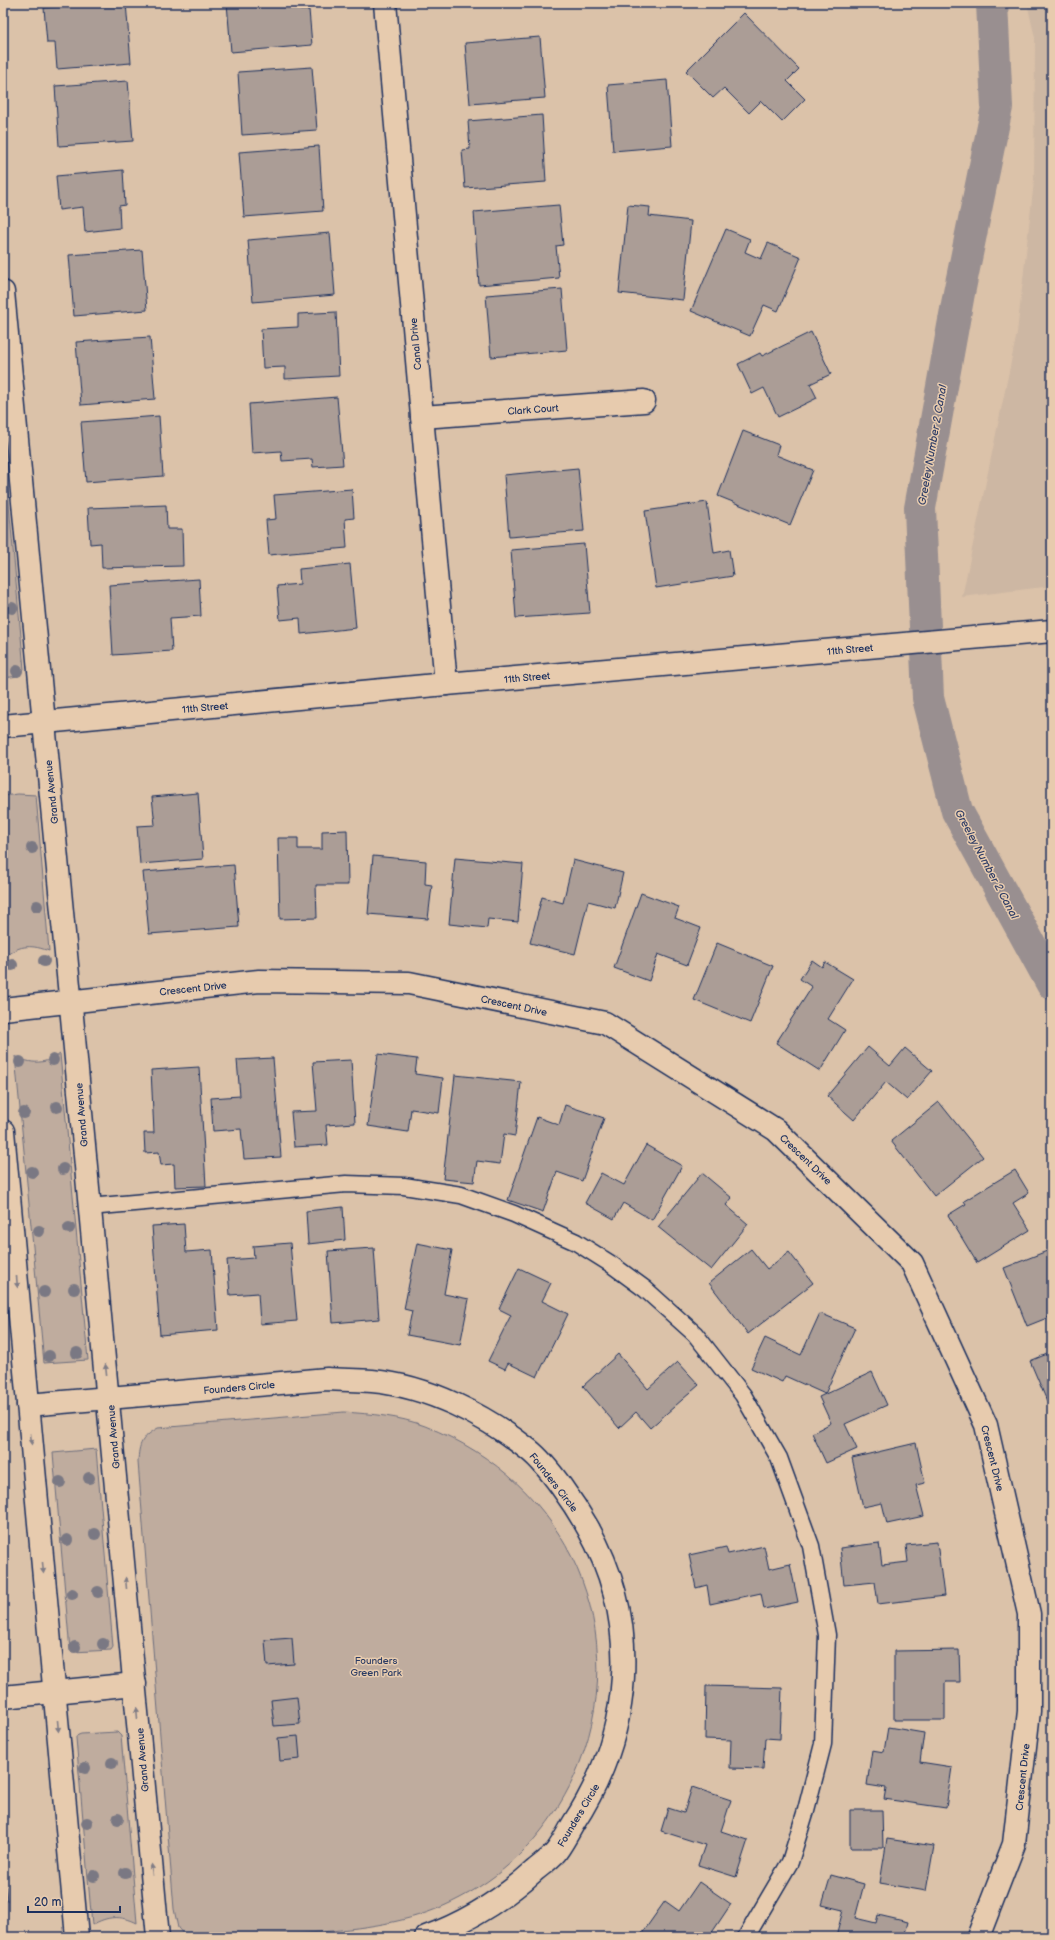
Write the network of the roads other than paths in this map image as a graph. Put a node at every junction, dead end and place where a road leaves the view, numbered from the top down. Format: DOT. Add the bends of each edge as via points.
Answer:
graph roads {
  1 [pos="385,3"];
  2 [pos="3,292"];
  3 [pos="644,401"];
  4 [pos="422,417"];
  5 [pos="1052,631"];
  6 [pos="446,684"];
  7 [pos="44,722"];
  8 [pos="3,726"];
  9 [pos="71,1001"];
  10 [pos="3,1009"];
  11 [pos="3,1131"];
  12 [pos="89,1208"];
  13 [pos="109,1398"];
  14 [pos="28,1405"];
  15 [pos="135,1684"];
  16 [pos="55,1691"];
  17 [pos="3,1697"];
  18 [pos="77,1937"];
  19 [pos="158,1937"];
  20 [pos="426,1937"];
  21 [pos="746,1937"];
  22 [pos="978,1937"];
  1 -- 4 [label="street, Canal Drive"];
  2 -- 7 [label="street, Grand Avenue"];
  3 -- 4 [label="street, Clark Court"];
  4 -- 6 [label="street, Canal Drive"];
  5 -- 6 [label="street, 11th Street"];
  6 -- 7 [label="street, 11th Street"];
  7 -- 8 [label="street, 11th Street"];
  7 -- 9 [label="street, Grand Avenue"];
  9 -- 10 [label="street, Crescent Drive"];
  9 -- 12 [label="street, Grand Avenue"];
  9 -- 22 [label="street, Crescent Drive" via="259,981 409,984 605,1024 776,1130 912,1263 986,1425 1029,1614 1029,1712 1014,1844"];
  11 -- 14 [label="street, one-way"];
  13 -- 12 [label="street, Grand Avenue, one-way"];
  12 -- 21 [label="lane" via="346,1184 404,1186 461,1195 514,1214 576,1242 645,1289 695,1334 743,1395 779,1458 811,1546 827,1635 823,1744 806,1810 790,1862"];
  13 -- 14 [label="street, Founders Circle"];
  15 -- 13 [label="street, Grand Avenue, one-way"];
  13 -- 20 [label="street, Founders Circle" via="327,1379 374,1381 404,1387 436,1396 506,1434 530,1451 577,1508 607,1567 615,1595 623,1650 619,1719 601,1776 589,1800 555,1852 510,1893 481,1912"];
  14 -- 16 [label="street, one-way"];
  15 -- 16 [label="street"];
  19 -- 15 [label="street, Grand Avenue, one-way"];
  16 -- 17 [label="street"];
  16 -- 18 [label="street, one-way"];
}
